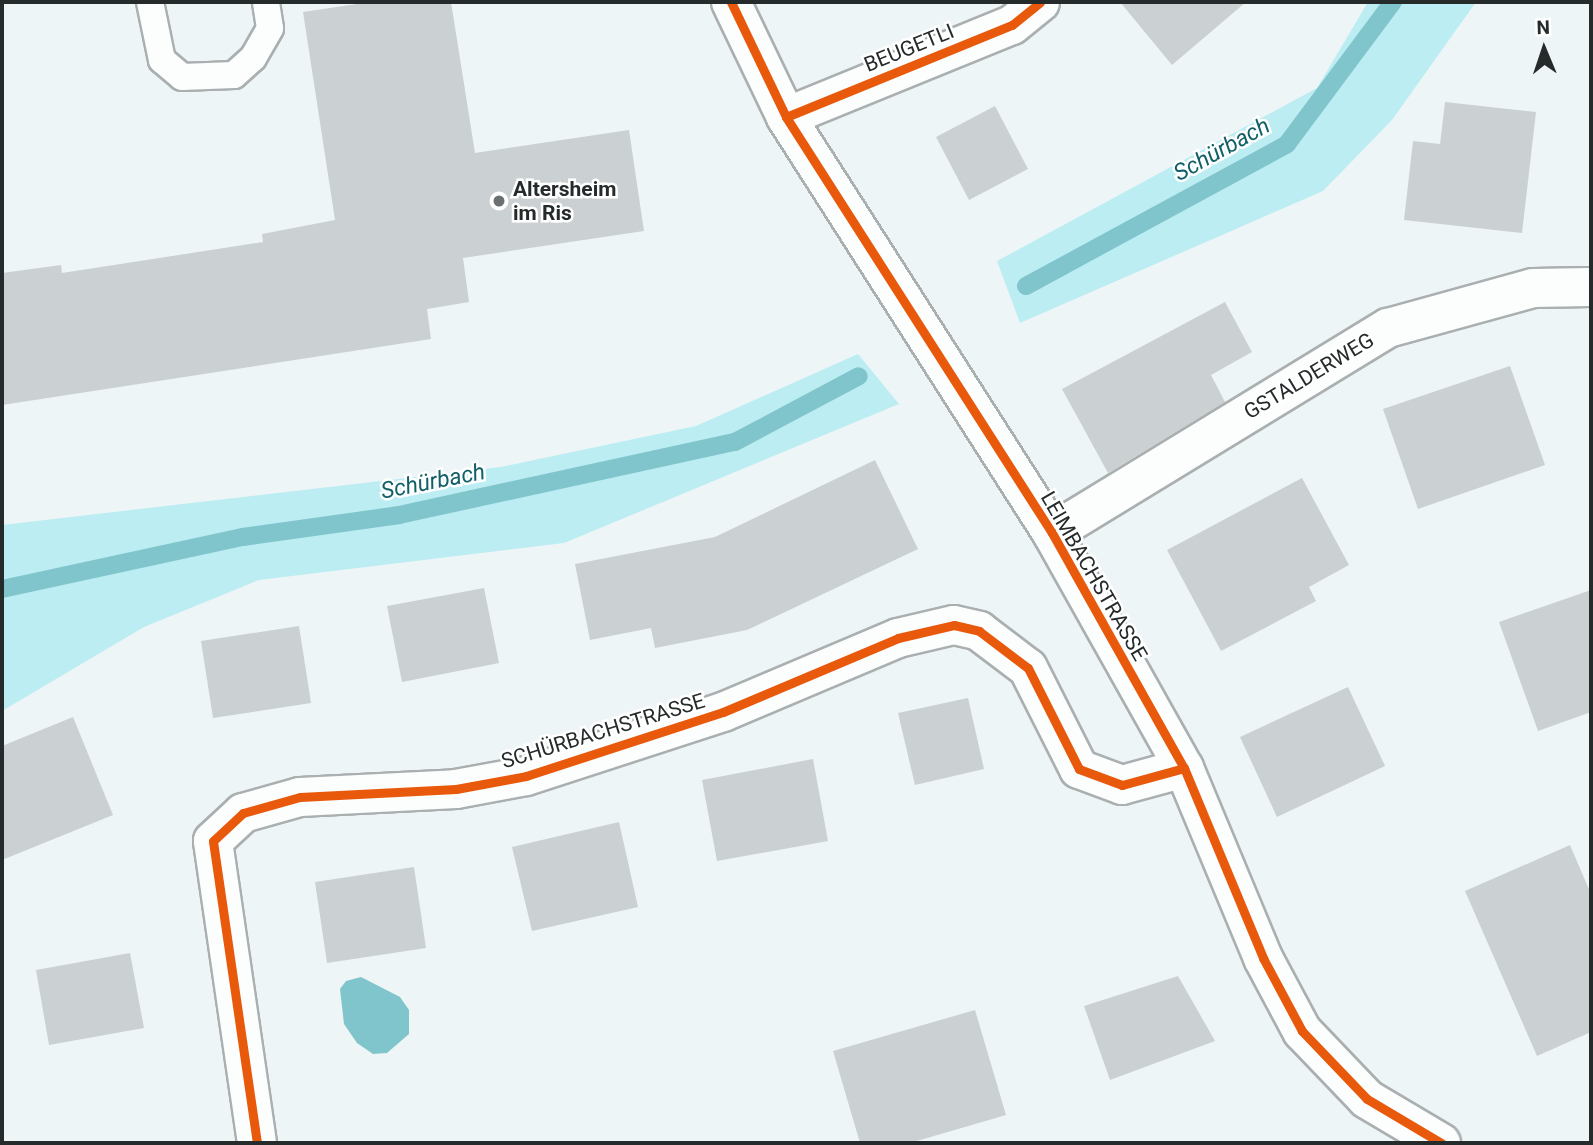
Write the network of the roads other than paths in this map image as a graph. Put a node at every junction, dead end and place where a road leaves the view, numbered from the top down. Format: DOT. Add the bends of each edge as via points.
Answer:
graph roads {
  1 [pos="150,2"];
  2 [pos="266,2"];
  3 [pos="731,2"];
  4 [pos="1040,2"];
  5 [pos="786,117"];
  6 [pos="1591,287"];
  7 [pos="1052,533"];
  8 [pos="1184,768"];
  9 [pos="257,1143"];
  10 [pos="1441,1143"];
  1 -- 2 [label="lane" via="162,60 182,77 234,75 253,58 270,28"];
  3 -- 5 [label="street, LEIMBACHSTRASSE"];
  4 -- 5 [label="street, BEUGETLI" via="1012,25"];
  5 -- 7 [label="street, LEIMBACHSTRASSE"];
  6 -- 7 [label="street, GSTALDERWEG" via="1510,293 1388,328"];
  7 -- 8 [label="street, LEIMBACHSTRASSE"];
  8 -- 9 [label="street, SCHÜRBACHSTRASSE" via="1122,785 1079,769 1028,668 979,631 954,625 898,638 723,712 526,776 456,789 300,797 243,813 213,841"];
  8 -- 10 [label="street, LEIMBACHSTRASSE" via="1263,958 1302,1031 1367,1099"];
}
